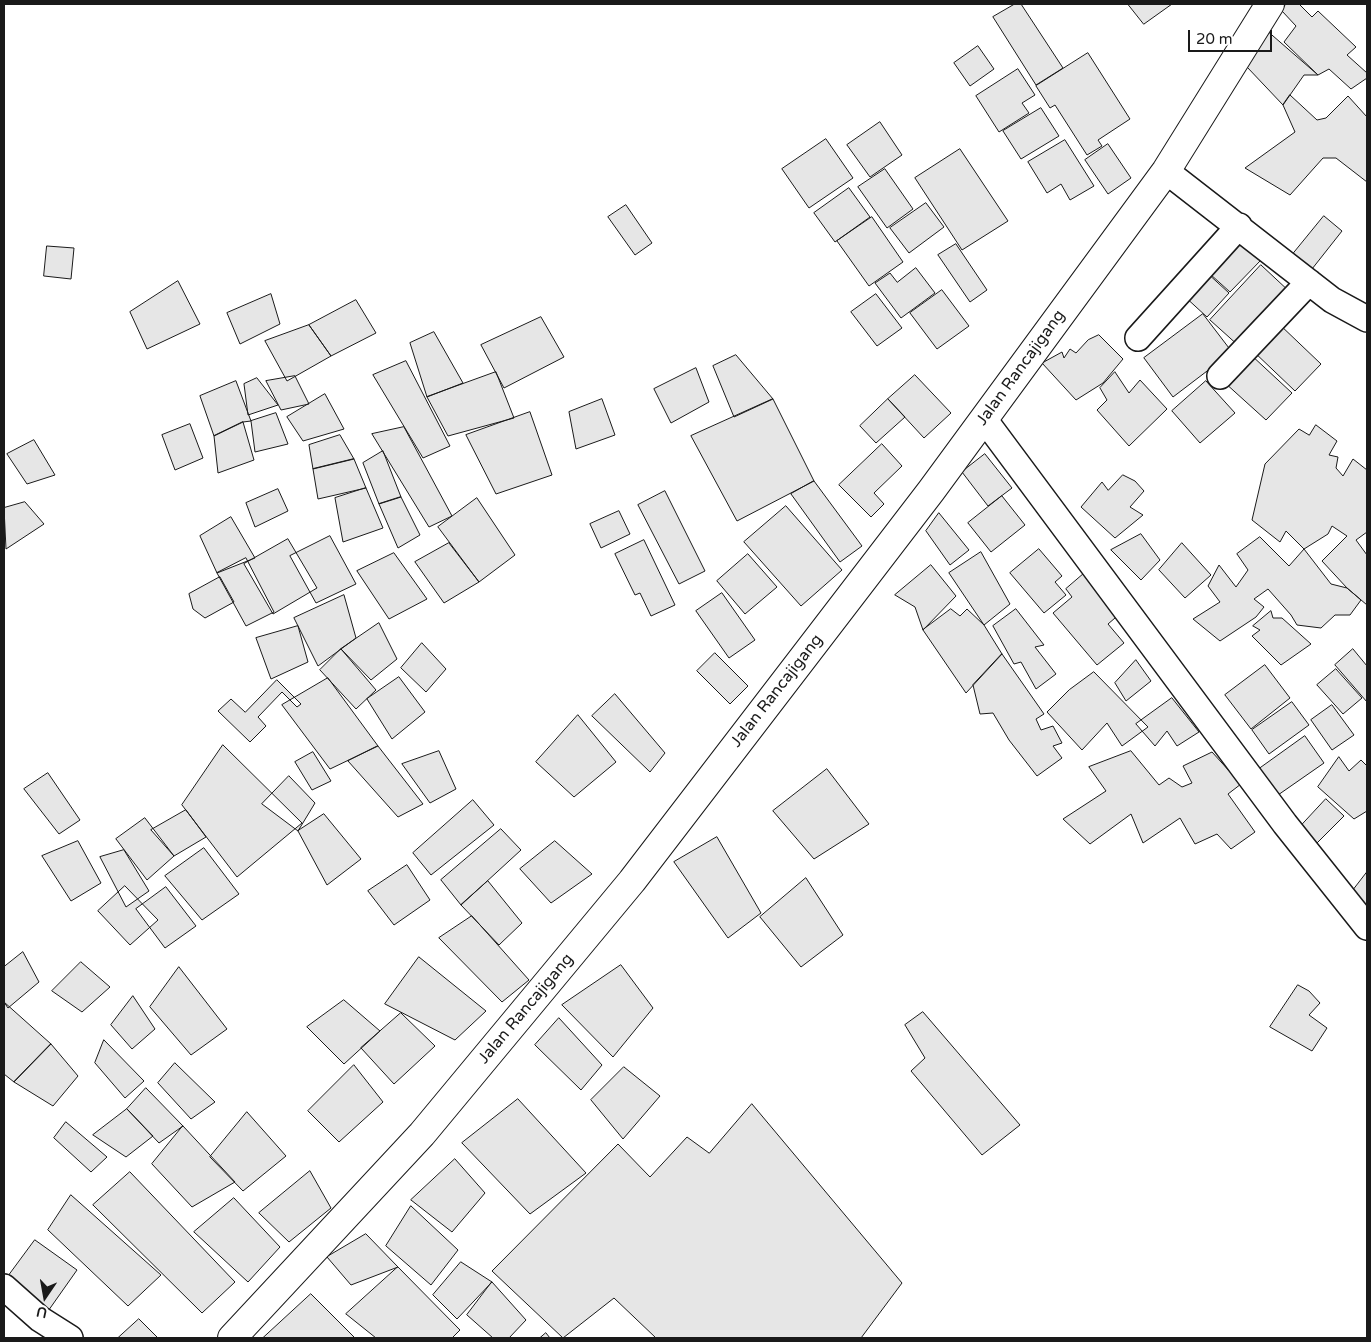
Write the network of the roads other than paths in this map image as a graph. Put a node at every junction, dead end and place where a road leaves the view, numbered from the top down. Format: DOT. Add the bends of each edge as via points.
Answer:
graph roads {
  1 [pos="1270,4"];
  2 [pos="1166,171"];
  3 [pos="1239,226"];
  4 [pos="1309,282"];
  5 [pos="1367,319"];
  6 [pos="1138,338"];
  7 [pos="1220,376"];
  8 [pos="984,419"];
  9 [pos="1367,927"];
  10 [pos="4,1287"];
  11 [pos="70,1338"];
  12 [pos="232,1338"];
  1 -- 2 [label="main road, Jalan Rancajigang"];
  2 -- 3 [label="street"];
  2 -- 8 [label="main road, Jalan Rancajigang"];
  3 -- 4 [label="street"];
  3 -- 6 [label="street"];
  4 -- 5 [label="street" via="1332,300"];
  4 -- 7 [label="street"];
  8 -- 9 [label="street" via="1285,824"];
  8 -- 12 [label="main road, Jalan Rancajigang" via="632,881 422,1134"];
  10 -- 11 [label="street" via="40,1318"];
}
